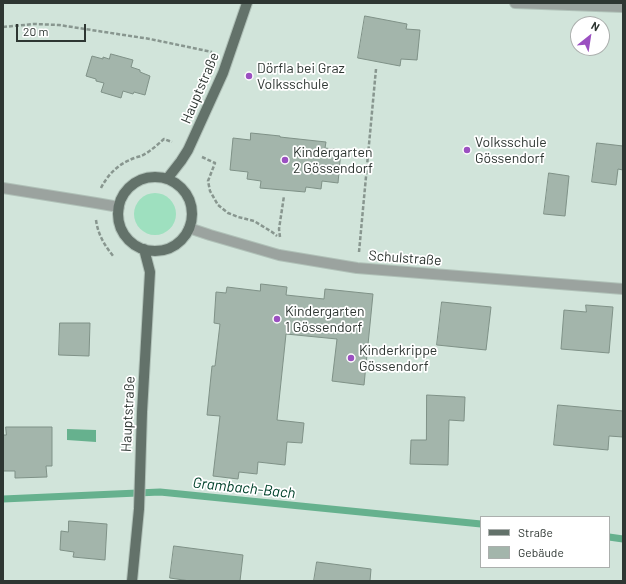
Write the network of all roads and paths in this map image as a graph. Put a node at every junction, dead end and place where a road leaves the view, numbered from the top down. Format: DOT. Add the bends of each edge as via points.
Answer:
graph roads {
  1 [pos="247,3"];
  2 [pos="515,3"];
  3 [pos="623,7"];
  4 [pos="3,27"];
  5 [pos="229,55"];
  6 [pos="376,69"];
  7 [pos="167,179"];
  8 [pos="3,188"];
  9 [pos="284,196"];
  10 [pos="119,207"];
  11 [pos="189,228"];
  12 [pos="280,238"];
  13 [pos="144,249"];
  14 [pos="357,268"];
  15 [pos="623,289"];
  16 [pos="132,581"];
  1 -- 5 [label="main road, Hauptstraße"];
  2 -- 3 [label="street"];
  4 -- 5 [label="path" via="59,25 150,39"];
  5 -- 7 [label="main road, Hauptstraße" via="188,150"];
  6 -- 14 [label="path"];
  7 -- 10 [label="main road" via="153,177 136,182 122,197"];
  7 -- 11 [label="main road" via="183,190 190,202 192,215"];
  8 -- 10 [label="street"];
  9 -- 12 [label="path"];
  10 -- 13 [label="main road" via="118,219 124,234"];
  11 -- 13 [label="main road" via="182,239 174,245 161,250"];
  11 -- 14 [label="street, Schulstraße" via="279,255"];
  13 -- 16 [label="main road, Hauptstraße" via="150,272 139,510"];
  14 -- 15 [label="street, Schulstraße"];
}
